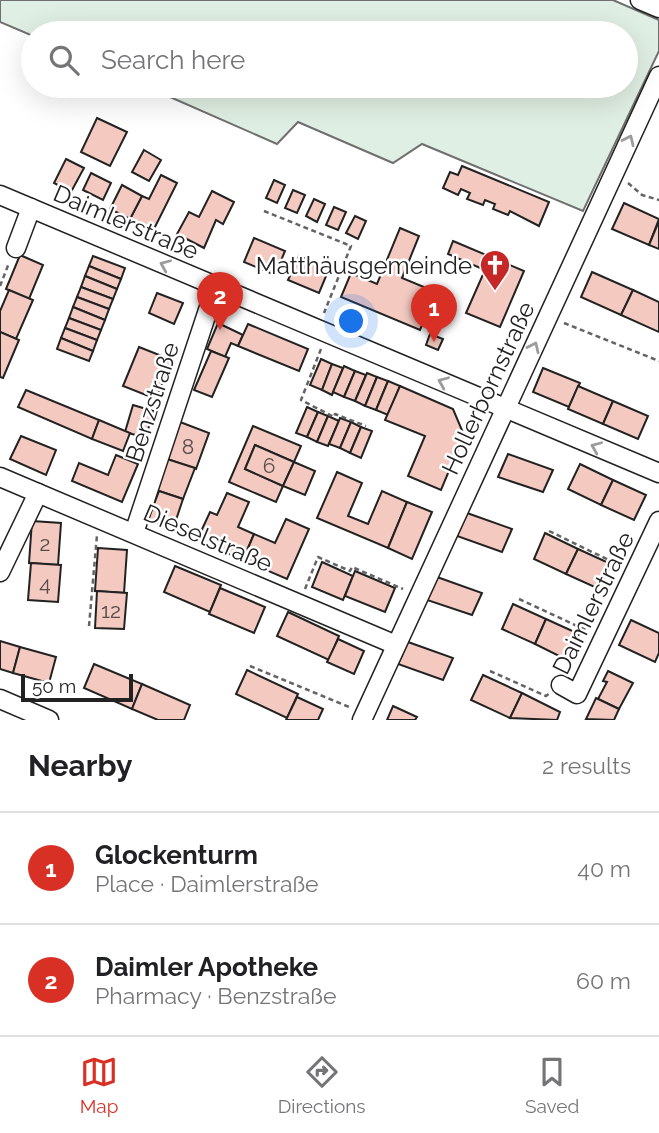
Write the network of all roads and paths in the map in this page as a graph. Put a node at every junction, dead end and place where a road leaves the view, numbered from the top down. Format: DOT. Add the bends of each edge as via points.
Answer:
graph roads {
  1 [pos="640,0"];
  2 [pos="659,8"];
  3 [pos="659,76"];
  4 [pos="614,173"];
  5 [pos="0,195"];
  6 [pos="659,200"];
  7 [pos="31,208"];
  8 [pos="264,211"];
  9 [pos="16,248"];
  10 [pos="0,286"];
  11 [pos="216,286"];
  12 [pos="548,316"];
  13 [pos="323,331"];
  14 [pos="659,361"];
  15 [pos="505,408"];
  16 [pos="366,426"];
  17 [pos="659,473"];
  18 [pos="0,477"];
  19 [pos="38,493"];
  20 [pos="98,518"];
  21 [pos="659,521"];
  22 [pos="549,531"];
  23 [pos="134,533"];
  24 [pos="0,572"];
  25 [pos="635,572"];
  26 [pos="419,596"];
  27 [pos="519,599"];
  28 [pos="299,604"];
  29 [pos="89,626"];
  30 [pos="604,639"];
  31 [pos="396,645"];
  32 [pos="250,666"];
  33 [pos="490,671"];
  34 [pos="561,685"];
  35 [pos="0,699"];
  36 [pos="363,717"];
  37 [pos="49,720"];
  1 -- 2 [label="street"];
  4 -- 3 [label="street, Hollerbornstraße, one-way"];
  4 -- 6 [label="path" via="642,195"];
  4 -- 12 [label="street, Hollerbornstraße"];
  5 -- 7 [label="street, Daimlerstraße"];
  7 -- 9 [label="street"];
  11 -- 7 [label="street, Daimlerstraße, one-way"];
  8 -- 13 [label="path" via="351,246"];
  9 -- 10 [label="path"];
  11 -- 13 [label="street, Daimlerstraße"];
  11 -- 23 [label="street, Benzstraße"];
  12 -- 14 [label="path"];
  15 -- 12 [label="street, Hollerbornstraße, one-way"];
  15 -- 13 [label="street, Daimlerstraße, one-way"];
  13 -- 16 [label="path" via="301,400 334,417"];
  17 -- 15 [label="street, Daimlerstraße, one-way"];
  15 -- 26 [label="street, Hollerbornstraße"];
  18 -- 19 [label="street, Dieselstraße"];
  19 -- 20 [label="street, Dieselstraße"];
  19 -- 24 [label="street"];
  20 -- 23 [label="street, Dieselstraße"];
  20 -- 29 [label="path"];
  21 -- 25 [label="street, Daimlerstraße"];
  22 -- 25 [label="path"];
  23 -- 28 [label="street, Dieselstraße"];
  25 -- 30 [label="street, Daimlerstraße"];
  26 -- 28 [label="path" via="318,557"];
  26 -- 31 [label="street, Hollerbornstraße"];
  27 -- 30 [label="path"];
  28 -- 31 [label="street, Dieselstraße"];
  30 -- 34 [label="street, Daimlerstraße" via="577,694"];
  31 -- 36 [label="street, Hollerbornstraße"];
  32 -- 36 [label="path"];
  33 -- 34 [label="path, Daimlerstraße" via="546,696"];
  35 -- 37 [label="street"];
}
